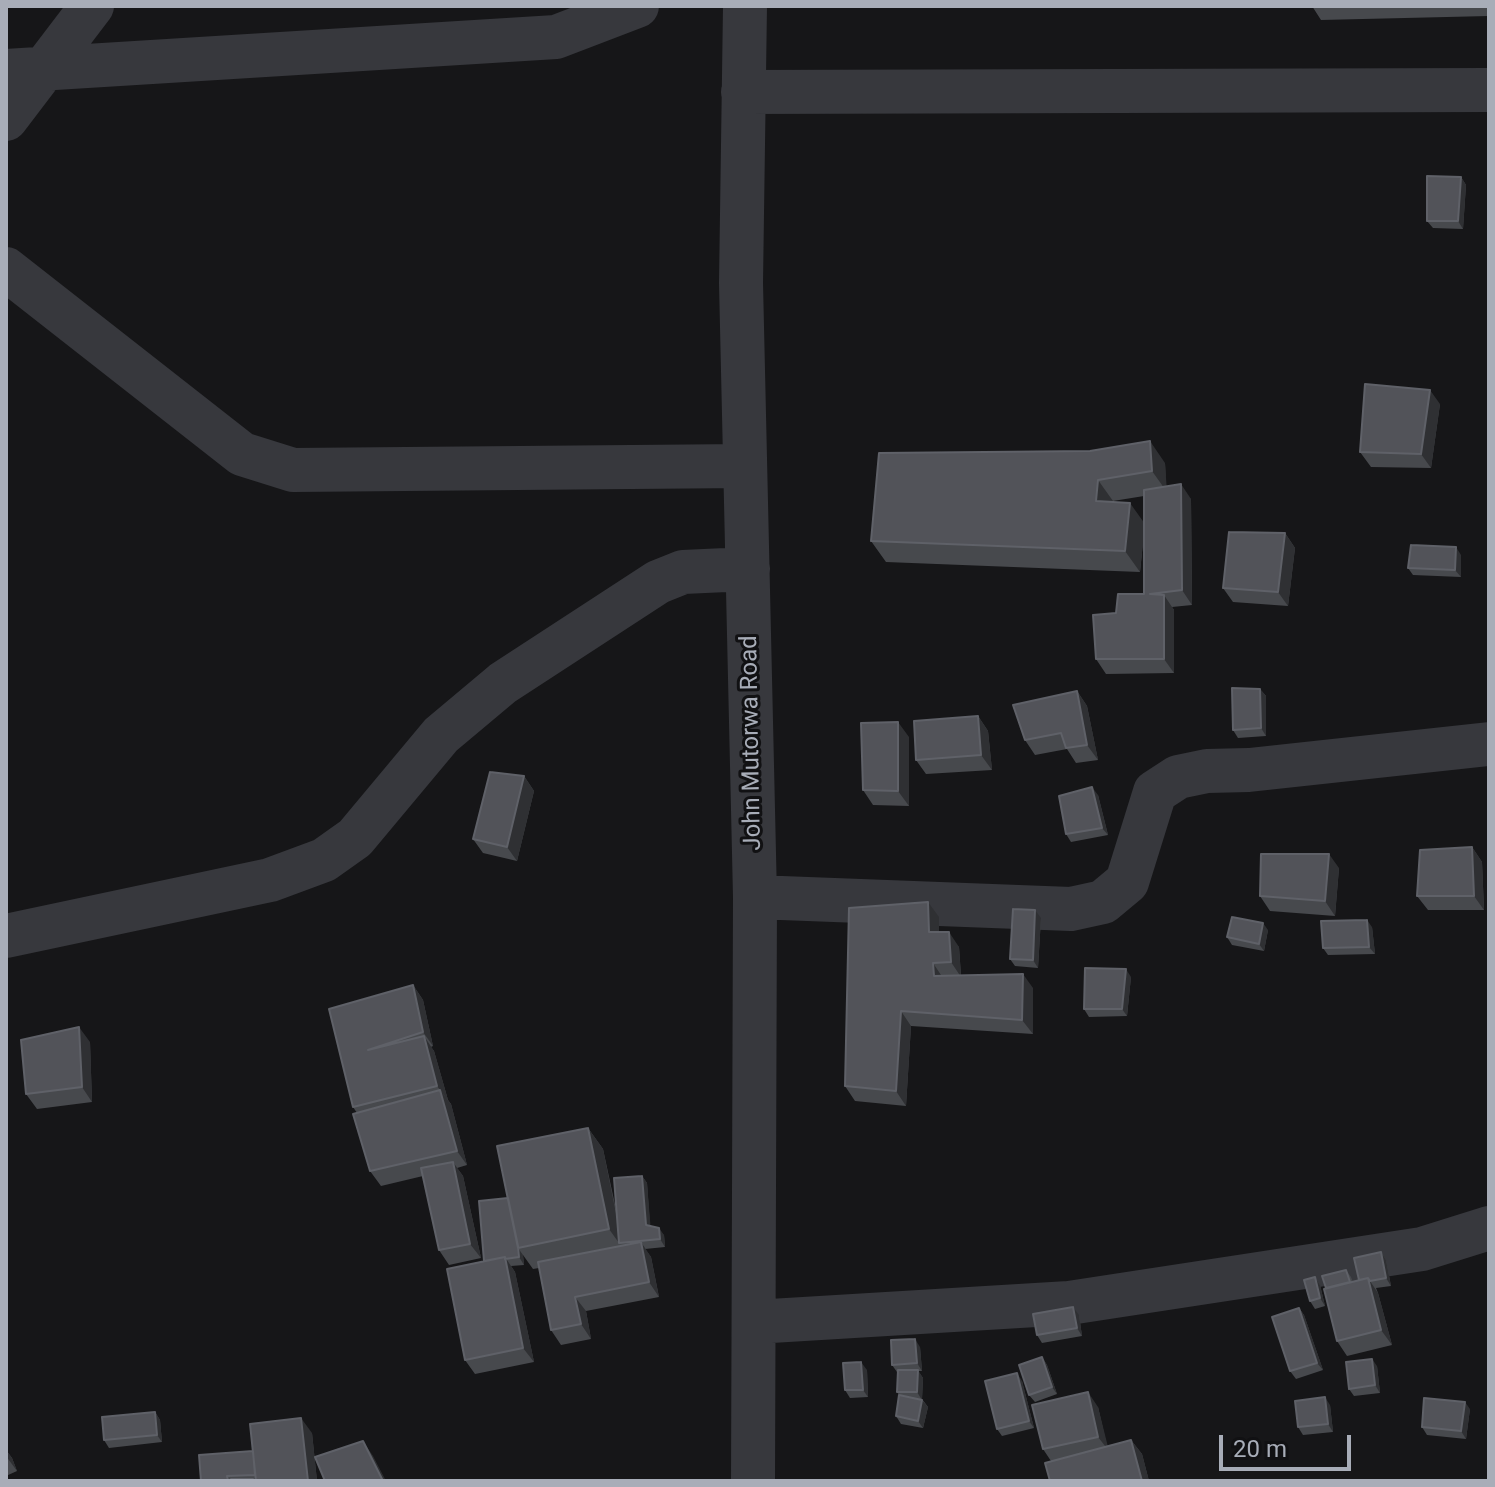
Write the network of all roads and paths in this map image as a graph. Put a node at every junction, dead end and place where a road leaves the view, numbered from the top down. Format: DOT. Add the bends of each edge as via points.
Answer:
graph roads {
  1 [pos="92,6"];
  2 [pos="637,6"];
  3 [pos="745,6"];
  4 [pos="25,71"];
  5 [pos="1489,90"];
  6 [pos="743,92"];
  7 [pos="6,119"];
  8 [pos="6,269"];
  9 [pos="744,466"];
  10 [pos="748,569"];
  11 [pos="1489,744"];
  12 [pos="755,897"];
  13 [pos="6,936"];
  14 [pos="1489,1228"];
  15 [pos="754,1322"];
  16 [pos="753,1481"];
  1 -- 4 [label="street"];
  2 -- 4 [label="street" via="556,37"];
  3 -- 6 [label="street, John Mutorwa Road"];
  4 -- 7 [label="street"];
  5 -- 6 [label="street"];
  6 -- 9 [label="street, John Mutorwa Road"];
  8 -- 9 [label="street" via="242,454 293,470"];
  9 -- 10 [label="street, John Mutorwa Road"];
  10 -- 12 [label="street, John Mutorwa Road"];
  10 -- 13 [label="street" via="683,572 658,582 503,683 441,735 355,838 324,860 270,880"];
  11 -- 12 [label="street" via="1178,777 1155,792 1127,882 1103,902 1071,909"];
  12 -- 15 [label="street, John Mutorwa Road"];
  14 -- 15 [label="street" via="1422,1249 1069,1303"];
  15 -- 16 [label="street, John Mutorwa Road"];
}
